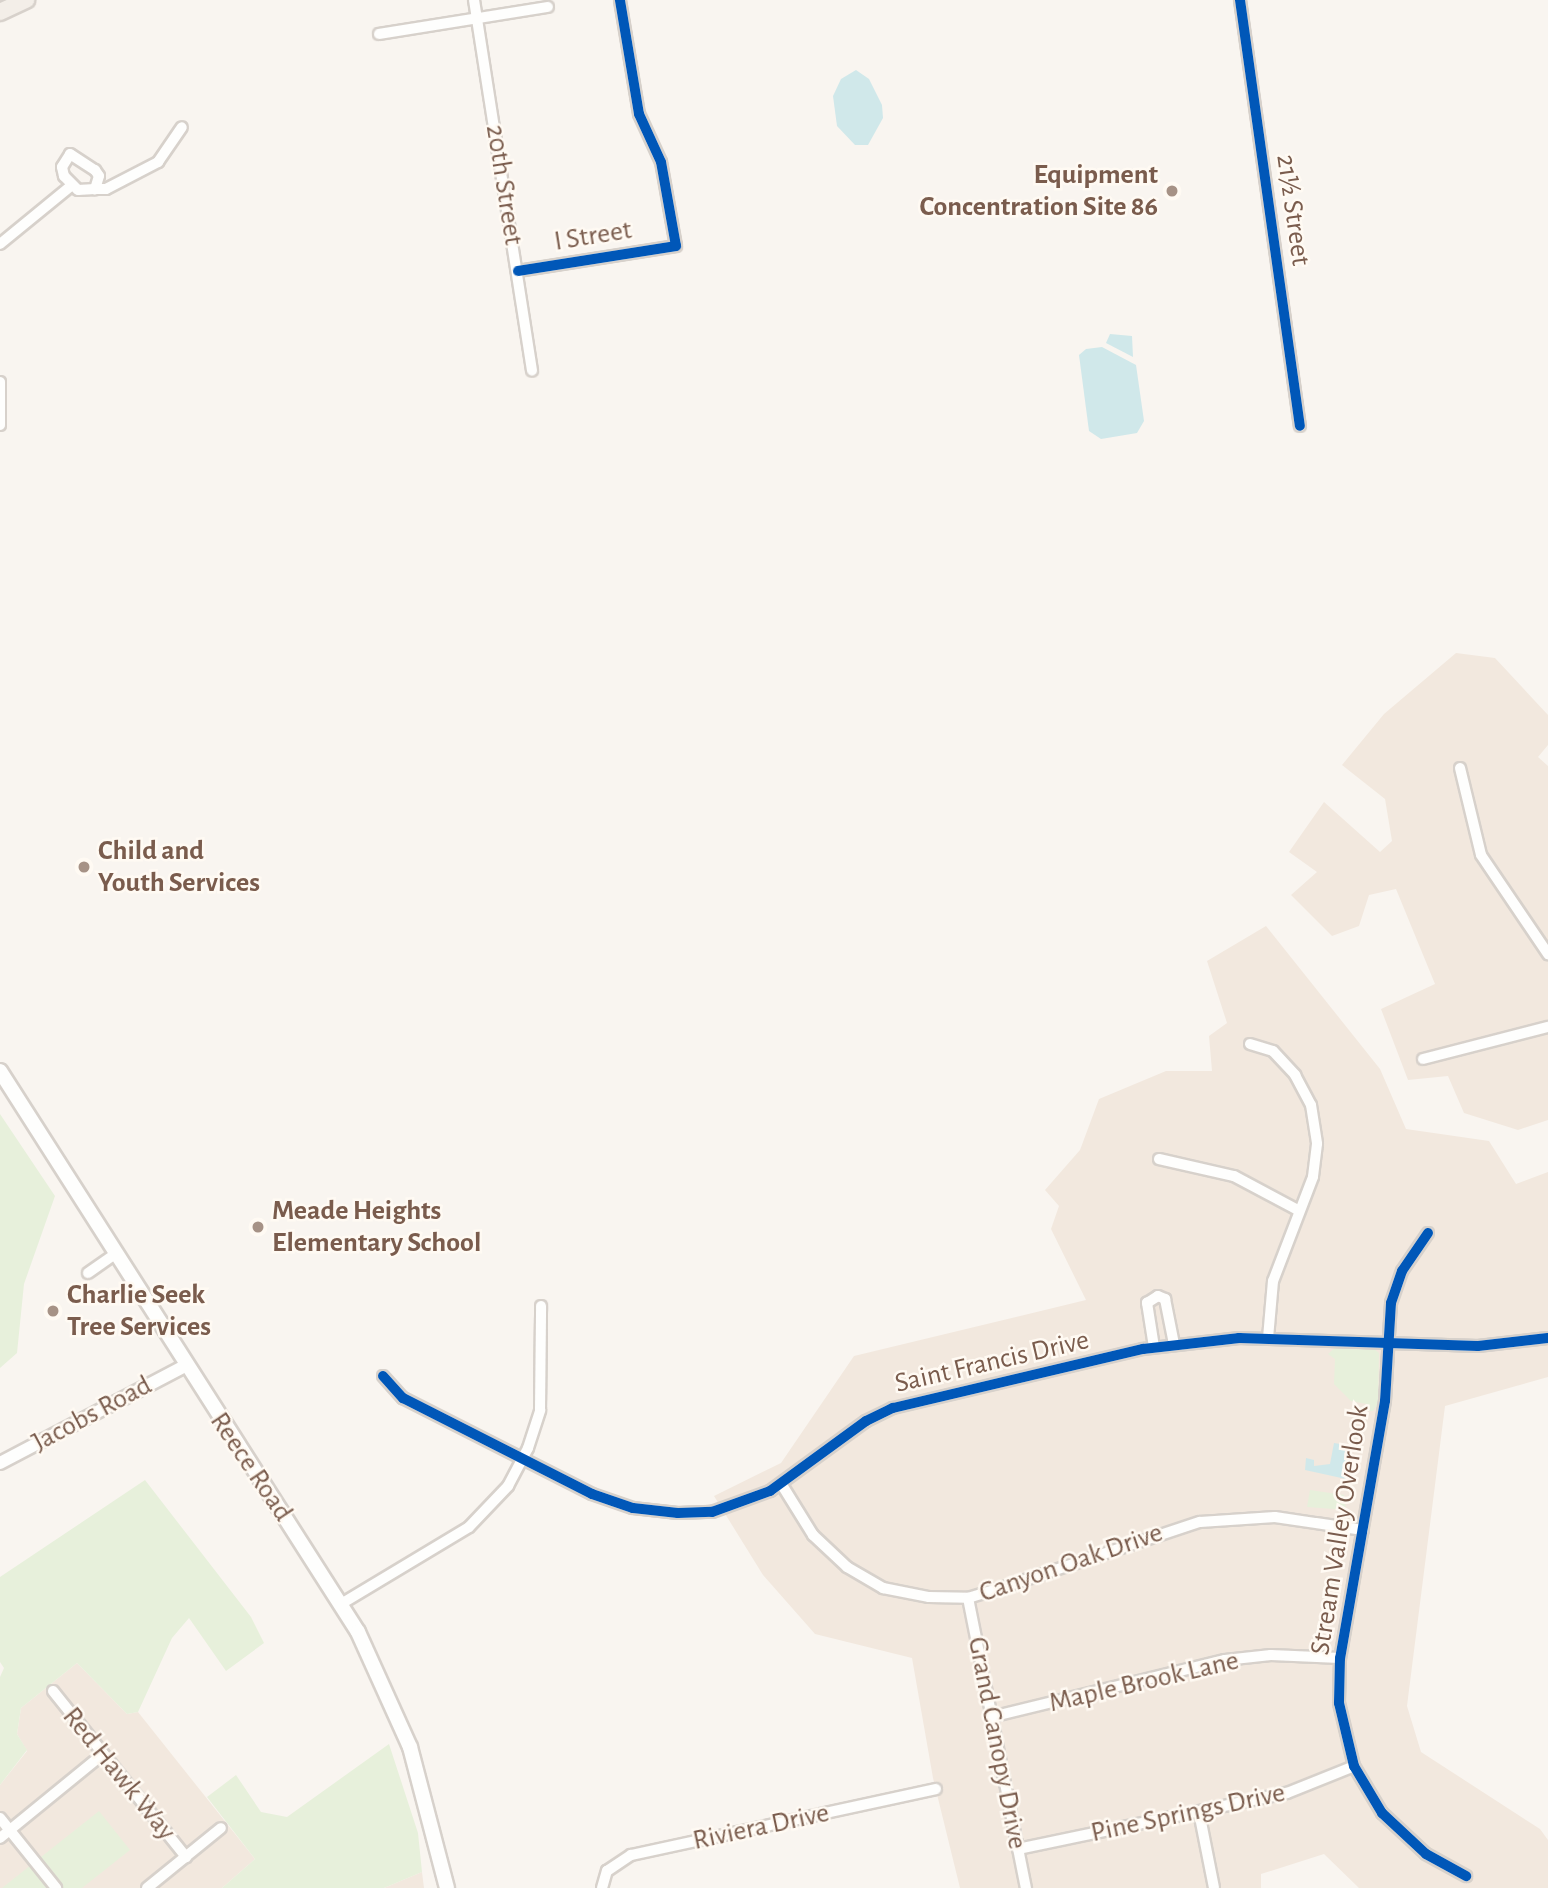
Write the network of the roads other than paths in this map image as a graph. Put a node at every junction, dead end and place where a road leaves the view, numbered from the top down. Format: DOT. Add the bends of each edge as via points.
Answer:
graph roads {
  1 [pos="26,0"];
  2 [pos="474,0"];
  3 [pos="620,0"];
  4 [pos="1240,0"];
  5 [pos="548,7"];
  6 [pos="0,12"];
  7 [pos="477,17"];
  8 [pos="379,34"];
  9 [pos="182,127"];
  10 [pos="72,185"];
  11 [pos="95,189"];
  12 [pos="0,244"];
  13 [pos="518,271"];
  14 [pos="532,370"];
  15 [pos="0,382"];
  16 [pos="0,425"];
  17 [pos="1300,426"];
  18 [pos="1460,768"];
  19 [pos="1548,954"];
  20 [pos="1548,1027"];
  21 [pos="1250,1044"];
  22 [pos="1423,1059"];
  23 [pos="0,1071"];
  24 [pos="1160,1159"];
  25 [pos="1298,1210"];
  26 [pos="1428,1233"];
  27 [pos="114,1255"];
  28 [pos="88,1273"];
  29 [pos="541,1306"];
  30 [pos="1268,1338"];
  31 [pos="1548,1338"];
  32 [pos="1388,1343"];
  33 [pos="1174,1344"];
  34 [pos="1154,1347"];
  35 [pos="185,1366"];
  36 [pos="383,1376"];
  37 [pos="522,1460"];
  38 [pos="0,1463"];
  39 [pos="782,1485"];
  40 [pos="1363,1530"];
  41 [pos="968,1598"];
  42 [pos="341,1604"];
  43 [pos="1340,1658"];
  44 [pos="52,1691"];
  45 [pos="991,1717"];
  46 [pos="103,1754"];
  47 [pos="1354,1766"];
  48 [pos="936,1789"];
  49 [pos="1199,1812"];
  50 [pos="0,1818"];
  51 [pos="221,1828"];
  52 [pos="10,1830"];
  53 [pos="0,1838"];
  54 [pos="1018,1849"];
  55 [pos="186,1857"];
  56 [pos="1466,1876"];
  57 [pos="56,1888"];
  58 [pos="147,1888"];
  59 [pos="447,1888"];
  60 [pos="602,1888"];
  61 [pos="1026,1888"];
  62 [pos="1214,1888"];
  1 -- 6 [label="main road"];
  2 -- 7 [label="street, 20th Street"];
  3 -- 13 [label="street, I Street" via="639,114 663,172 676,246"];
  4 -- 17 [label="street, 21½ Street"];
  5 -- 7 [label="street"];
  7 -- 8 [label="street"];
  7 -- 13 [label="street, 20th Street"];
  9 -- 11 [label="street" via="158,162 106,189"];
  10 -- 11 [label="street" via="85,192"];
  10 -- 11 [label="street" via="62,167 64,159 77,154 99,176"];
  10 -- 12 [label="street"];
  13 -- 14 [label="street, 20th Street"];
  15 -- 16 [label="street"];
  18 -- 19 [label="street" via="1480,855"];
  20 -- 22 [label="street"];
  21 -- 25 [label="street" via="1273,1051 1285,1062 1311,1105 1317,1160"];
  23 -- 27 [label="main road, Reece Road"];
  24 -- 25 [label="street" via="1234,1176"];
  25 -- 30 [label="street" via="1273,1281"];
  26 -- 32 [label="street, Stream Valley Overlook" via="1395,1286"];
  27 -- 28 [label="street"];
  27 -- 35 [label="main road, Reece Road"];
  29 -- 37 [label="street" via="543,1385 536,1429"];
  30 -- 32 [label="street, Saint Francis Drive"];
  30 -- 33 [label="street, Saint Francis Drive"];
  31 -- 32 [label="street, Saint Francis Drive" via="1487,1345"];
  32 -- 40 [label="street, Stream Valley Overlook" via="1383,1420"];
  33 -- 34 [label="street, Saint Francis Drive"];
  33 -- 34 [label="street" via="1165,1299 1157,1296 1147,1303"];
  34 -- 39 [label="street, Saint Francis Drive" via="893,1408 866,1421"];
  35 -- 38 [label="street, Jacobs Road"];
  35 -- 42 [label="main road, Reece Road"];
  36 -- 37 [label="street, Saint Francis Drive" via="404,1398"];
  37 -- 39 [label="street, Saint Francis Drive" via="592,1494 651,1511 712,1512"];
  37 -- 42 [label="street" via="508,1486 468,1527"];
  39 -- 41 [label="street, Canyon Oak Drive" via="813,1535 865,1579 907,1594"];
  40 -- 41 [label="street, Canyon Oak Drive" via="1282,1517 1200,1522"];
  40 -- 43 [label="street, Stream Valley Overlook"];
  41 -- 45 [label="street, Grand Canopy Drive"];
  42 -- 59 [label="main road, Reece Road" via="380,1676 410,1747"];
  43 -- 45 [label="street, Maple Brook Lane" via="1270,1655 1225,1660"];
  43 -- 47 [label="street, Stream Valley Overlook" via="1341,1717"];
  44 -- 46 [label="street, Red Hawk Way"];
  45 -- 54 [label="street, Grand Canopy Drive"];
  46 -- 52 [label="street"];
  46 -- 55 [label="street, Red Hawk Way"];
  47 -- 49 [label="street, Pine Springs Drive" via="1287,1793"];
  47 -- 56 [label="street, Stream Valley Overlook" via="1395,1828 1426,1854"];
  48 -- 60 [label="street, Riviera Drive" via="631,1855 607,1871"];
  49 -- 54 [label="street, Pine Springs Drive"];
  49 -- 62 [label="street"];
  50 -- 52 [label="street"];
  51 -- 55 [label="street"];
  52 -- 53 [label="street"];
  52 -- 57 [label="street"];
  54 -- 61 [label="street, Grand Canopy Drive"];
  55 -- 58 [label="street"];
}
